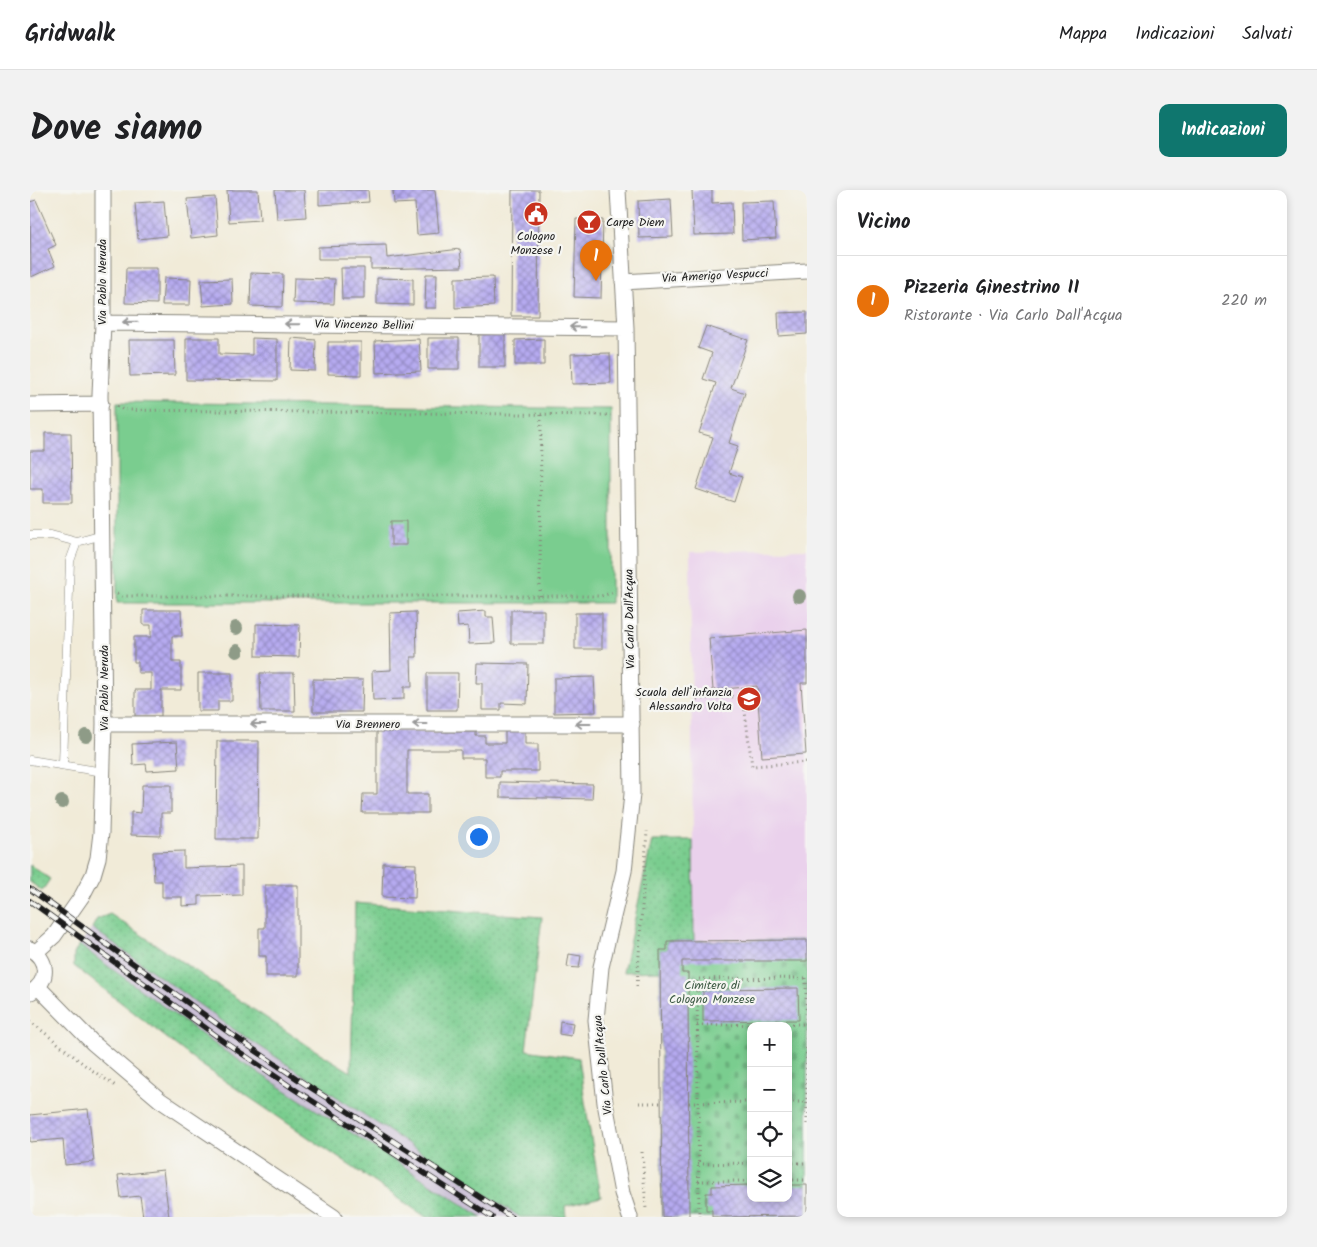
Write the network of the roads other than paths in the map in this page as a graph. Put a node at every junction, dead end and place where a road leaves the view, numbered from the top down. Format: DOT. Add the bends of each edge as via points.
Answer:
graph roads {
  1 [pos="103,190"];
  2 [pos="618,190"];
  3 [pos="807,271"];
  4 [pos="623,282"];
  5 [pos="103,323"];
  6 [pos="626,328"];
  7 [pos="100,400"];
  8 [pos="30,405"];
  9 [pos="30,535"];
  10 [pos="103,535"];
  11 [pos="77,542"];
  12 [pos="104,724"];
  13 [pos="632,724"];
  14 [pos="30,760"];
  15 [pos="63,764"];
  16 [pos="103,772"];
  17 [pos="33,950"];
  18 [pos="34,990"];
  19 [pos="622,1192"];
  20 [pos="334,1217"];
  21 [pos="619,1217"];
  22 [pos="630,1217"];
  1 -- 5 [label="street, Via Pablo Neruda"];
  2 -- 4 [label="street, Via Carlo Dall'Acqua"];
  3 -- 4 [label="street, Via Amerigo Vespucci"];
  4 -- 6 [label="street, Via Carlo Dall'Acqua"];
  6 -- 5 [label="street, Via Vincenzo Bellini, one-way"];
  5 -- 7 [label="street, Via Pablo Neruda"];
  6 -- 13 [label="street, Via Carlo Dall'Acqua"];
  7 -- 8 [label="street" via="70,405"];
  7 -- 10 [label="street, Via Pablo Neruda"];
  9 -- 11 [label="lane" via="51,535"];
  10 -- 11 [label="lane"];
  10 -- 12 [label="street, Via Pablo Neruda"];
  11 -- 15 [label="lane" via="70,561"];
  13 -- 12 [label="street, Via Brennero, one-way"];
  12 -- 16 [label="street, Via Pablo Neruda"];
  13 -- 19 [label="street, Via Carlo Dall'Acqua" via="629,832 624,871 601,967 596,1020 605,1103"];
  14 -- 15 [label="lane"];
  15 -- 16 [label="lane"];
  16 -- 17 [label="street, Via Pablo Neruda" via="101,833 93,875 54,936"];
  17 -- 18 [label="street" via="44,965 43,981"];
  18 -- 20 [label="street" via="160,1100"];
  19 -- 21 [label="street, Via Carlo Dall'Acqua"];
  19 -- 22 [label="street, Via Carlo Dall'Acqua"];
}
